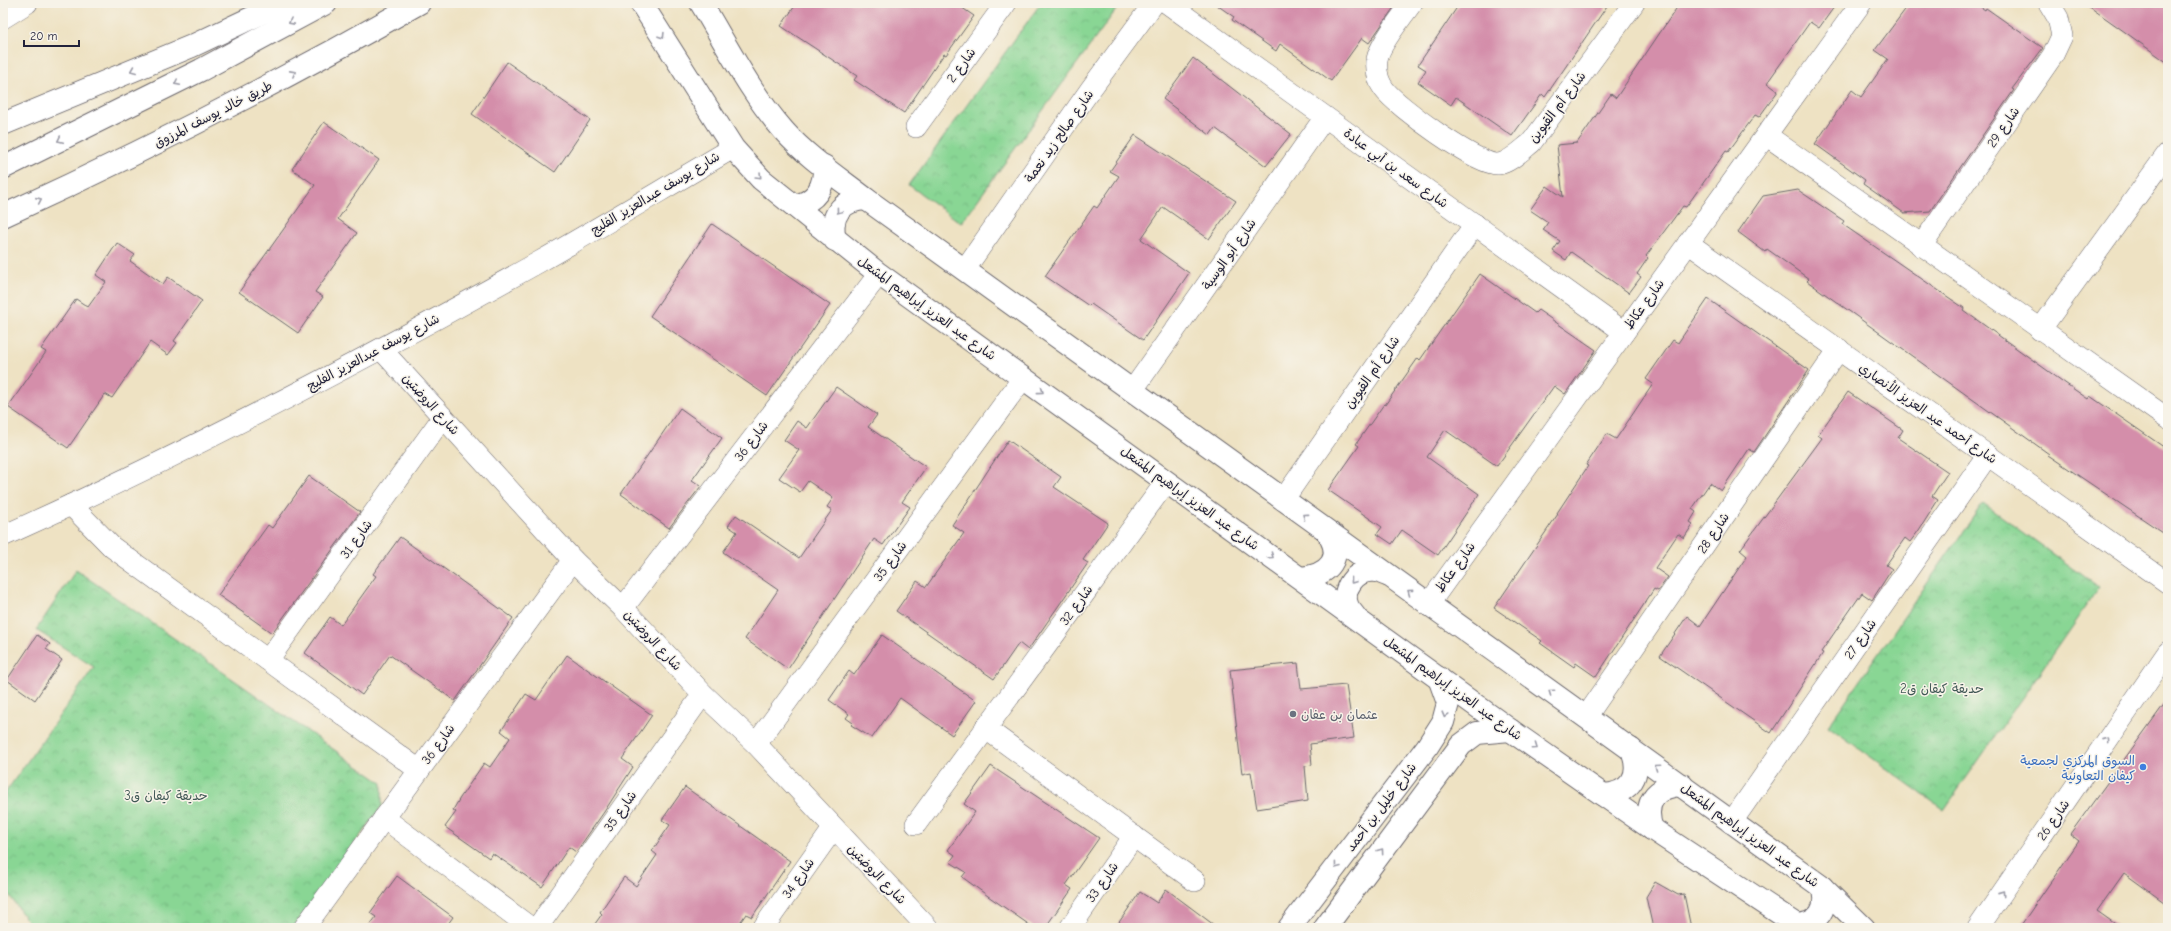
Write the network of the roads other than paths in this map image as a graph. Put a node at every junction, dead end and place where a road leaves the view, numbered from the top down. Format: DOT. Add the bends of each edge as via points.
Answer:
graph roads {
  1 [pos="27,3"];
  2 [pos="259,3"];
  3 [pos="284,3"];
  4 [pos="326,3"];
  5 [pos="419,3"];
  6 [pos="701,3"];
  7 [pos="1006,3"];
  8 [pos="1154,3"];
  9 [pos="1167,3"];
  10 [pos="1412,3"];
  11 [pos="1634,3"];
  12 [pos="1860,3"];
  13 [pos="2049,3"];
  14 [pos="649,8"];
  15 [pos="3,18"];
  16 [pos="192,46"];
  17 [pos="1325,117"];
  18 [pos="3,124"];
  19 [pos="916,126"];
  20 [pos="1766,135"];
  21 [pos="733,148"];
  22 [pos="2168,153"];
  23 [pos="824,166"];
  24 [pos="3,168"];
  25 [pos="866,199"];
  26 [pos="795,206"];
  27 [pos="3,216"];
  28 [pos="1475,224"];
  29 [pos="835,240"];
  30 [pos="1688,243"];
  31 [pos="1921,246"];
  32 [pos="965,269"];
  33 [pos="879,274"];
  34 [pos="2040,330"];
  35 [pos="1624,332"];
  36 [pos="381,349"];
  37 [pos="1839,349"];
  38 [pos="1023,378"];
  39 [pos="1132,390"];
  40 [pos="443,417"];
  41 [pos="2168,418"];
  42 [pos="1988,455"];
  43 [pos="1166,482"];
  44 [pos="1283,500"];
  45 [pos="72,505"];
  46 [pos="1327,532"];
  47 [pos="3,536"];
  48 [pos="573,560"];
  49 [pos="1387,575"];
  50 [pos="1301,578"];
  51 [pos="2168,583"];
  52 [pos="1428,605"];
  53 [pos="623,608"];
  54 [pos="1356,618"];
  55 [pos="2165,657"];
  56 [pos="268,660"];
  57 [pos="1439,678"];
  58 [pos="703,694"];
  59 [pos="1586,717"];
  60 [pos="986,728"];
  61 [pos="1510,730"];
  62 [pos="756,744"];
  63 [pos="1631,749"];
  64 [pos="419,770"];
  65 [pos="1682,785"];
  66 [pos="1603,795"];
  67 [pos="384,818"];
  68 [pos="1731,823"];
  69 [pos="916,824"];
  70 [pos="833,829"];
  71 [pos="1652,829"];
  72 [pos="1134,836"];
  73 [pos="1195,881"];
  74 [pos="1822,887"];
  75 [pos="1799,926"];
  76 [pos="304,928"];
  77 [pos="531,928"];
  78 [pos="537,928"];
  79 [pos="763,928"];
  80 [pos="928,928"];
  81 [pos="1070,928"];
  82 [pos="1290,928"];
  83 [pos="1325,928"];
  84 [pos="1864,928"];
  85 [pos="1978,928"];
  1 -- 15 [label="street"];
  2 -- 16 [label="main road"];
  3 -- 16 [label="main road"];
  4 -- 24 [label="main road, one-way" via="188,77"];
  27 -- 5 [label="main road, طريق خالد يوسف المرزوق, one-way" via="91,176 260,90"];
  6 -- 23 [label="main road, شارع عبد العزيز إبراهيم المشعل" via="765,108 784,132"];
  7 -- 19 [label="street, شارع 2"];
  8 -- 32 [label="street, شارع صالح زيد نعمة"];
  9 -- 17 [label="street, شارع سعد بن أبي عبادة"];
  10 -- 11 [label="street, شارع أم القيوين" via="1386,40 1377,58 1377,75 1383,89 1397,103 1467,153 1480,160 1498,164 1531,143"];
  12 -- 20 [label="street, شارع عكاظ"];
  13 -- 31 [label="street, شارع 29" via="2058,18 2062,36 2053,55"];
  14 -- 21 [label="main road, شارع عبد العزيز إبراهيم المشعل, one-way"];
  16 -- 18 [label="main road, one-way"];
  17 -- 28 [label="street, شارع سعد بن أبي عبادة"];
  17 -- 39 [label="street, شارع أبو الوسية"];
  20 -- 30 [label="street, شارع عكاظ"];
  20 -- 31 [label="street"];
  21 -- 26 [label="main road, شارع عبد العزيز إبراهيم المشعل, one-way" via="761,179"];
  21 -- 36 [label="street, شارع يوسف عبدالعزيز الفليج" via="541,261"];
  22 -- 34 [label="street"];
  23 -- 25 [label="main road, شارع عبد العزيز إبراهيم المشعل"];
  23 -- 26 [label="main road" via="823,184 818,193 804,204"];
  25 -- 29 [label="main road, one-way" via="856,199 838,210 834,219"];
  25 -- 32 [label="main road, شارع عبد العزيز إبراهيم المشعل"];
  26 -- 29 [label="main road, شارع عبد العزيز إبراهيم المشعل"];
  28 -- 35 [label="street, شارع سعد بن أبي عبادة"];
  28 -- 44 [label="street, شارع أم القيوين"];
  29 -- 33 [label="main road, شارع عبد العزيز إبراهيم المشعل"];
  30 -- 35 [label="street, شارع عكاظ"];
  30 -- 37 [label="street, شارع أحمد عبد العزيز الأنصاري"];
  31 -- 34 [label="street"];
  32 -- 39 [label="main road, شارع عبد العزيز إبراهيم المشعل"];
  33 -- 38 [label="main road, شارع عبد العزيز إبراهيم المشعل"];
  33 -- 53 [label="street, شارع 36"];
  34 -- 41 [label="street"];
  35 -- 52 [label="street, شارع عكاظ"];
  36 -- 40 [label="street, شارع الروضتين"];
  36 -- 45 [label="street, شارع يوسف عبدالعزيز الفليج"];
  37 -- 42 [label="street, شارع أحمد عبد العزيز الأنصاري"];
  37 -- 59 [label="street, شارع 28"];
  38 -- 43 [label="main road, شارع عبد العزيز إبراهيم المشعل, one-way"];
  38 -- 62 [label="street, شارع 35"];
  39 -- 44 [label="main road, شارع عبد العزيز إبراهيم المشعل"];
  40 -- 48 [label="street, شارع الروضتين"];
  40 -- 56 [label="street, شارع 31"];
  42 -- 51 [label="street, شارع أحمد عبد العزيز الأنصاري"];
  42 -- 68 [label="street, شارع 27"];
  43 -- 50 [label="main road, شارع عبد العزيز إبراهيم المشعل, one-way"];
  43 -- 60 [label="street, شارع 32"];
  46 -- 44 [label="main road, شارع عبد العزيز إبراهيم المشعل, one-way"];
  45 -- 47 [label="street, شارع يوسف عبدالعزيز الفليج"];
  45 -- 56 [label="street" via="112,547"];
  46 -- 49 [label="main road, شارع عبد العزيز إبراهيم المشعل"];
  46 -- 50 [label="main road" via="1334,542 1332,564 1314,577"];
  48 -- 53 [label="street, شارع الروضتين"];
  48 -- 64 [label="street, شارع 36"];
  52 -- 49 [label="main road, شارع عبد العزيز إبراهيم المشعل, one-way"];
  49 -- 54 [label="main road, one-way" via="1374,570 1361,573 1350,581 1346,594 1348,607"];
  50 -- 54 [label="main road, شارع عبد العزيز إبراهيم المشعل"];
  59 -- 52 [label="main road, شارع عبد العزيز إبراهيم المشعل, one-way"];
  53 -- 58 [label="street, شارع الروضتين"];
  54 -- 57 [label="main road, شارع عبد العزيز إبراهيم المشعل"];
  85 -- 55 [label="street, شارع 26, one-way"];
  56 -- 64 [label="street"];
  57 -- 61 [label="main road, شارع عبد العزيز إبراهيم المشعل"];
  57 -- 82 [label="main road, شارع خليل بن أحمد, one-way" via="1448,704 1443,722 1427,747"];
  58 -- 62 [label="street, شارع الروضتين"];
  58 -- 78 [label="street, شارع 35"];
  59 -- 63 [label="main road, شارع عبد العزيز إبراهيم المشعل"];
  60 -- 69 [label="street, شارع 32"];
  60 -- 72 [label="street"];
  61 -- 66 [label="main road, شارع عبد العزيز إبراهيم المشعل, one-way"];
  83 -- 61 [label="main road, شارع خليل بن أحمد, one-way" via="1461,745 1477,733"];
  62 -- 70 [label="street, شارع الروضتين"];
  65 -- 63 [label="main road, شارع عبد العزيز إبراهيم المشعل, one-way"];
  63 -- 66 [label="main road" via="1636,770 1632,781 1625,789 1615,794"];
  64 -- 67 [label="street, شارع 36"];
  65 -- 68 [label="main road, شارع عبد العزيز إبراهيم المشعل"];
  65 -- 71 [label="main road" via="1671,785 1653,798 1648,819"];
  66 -- 71 [label="main road, شارع عبد العزيز إبراهيم المشعل"];
  67 -- 76 [label="street, شارع 36"];
  67 -- 77 [label="street"];
  68 -- 74 [label="main road, شارع عبد العزيز إبراهيم المشعل"];
  70 -- 79 [label="street, شارع 34"];
  70 -- 80 [label="street, شارع الروضتين"];
  71 -- 75 [label="main road, شارع عبد العزيز إبراهيم المشعل"];
  72 -- 73 [label="street"];
  72 -- 81 [label="street, شارع 33"];
  74 -- 75 [label="main road" via="1825,906 1821,914 1814,921"];
  74 -- 84 [label="main road, شارع عبد العزيز إبراهيم المشعل"];
}
